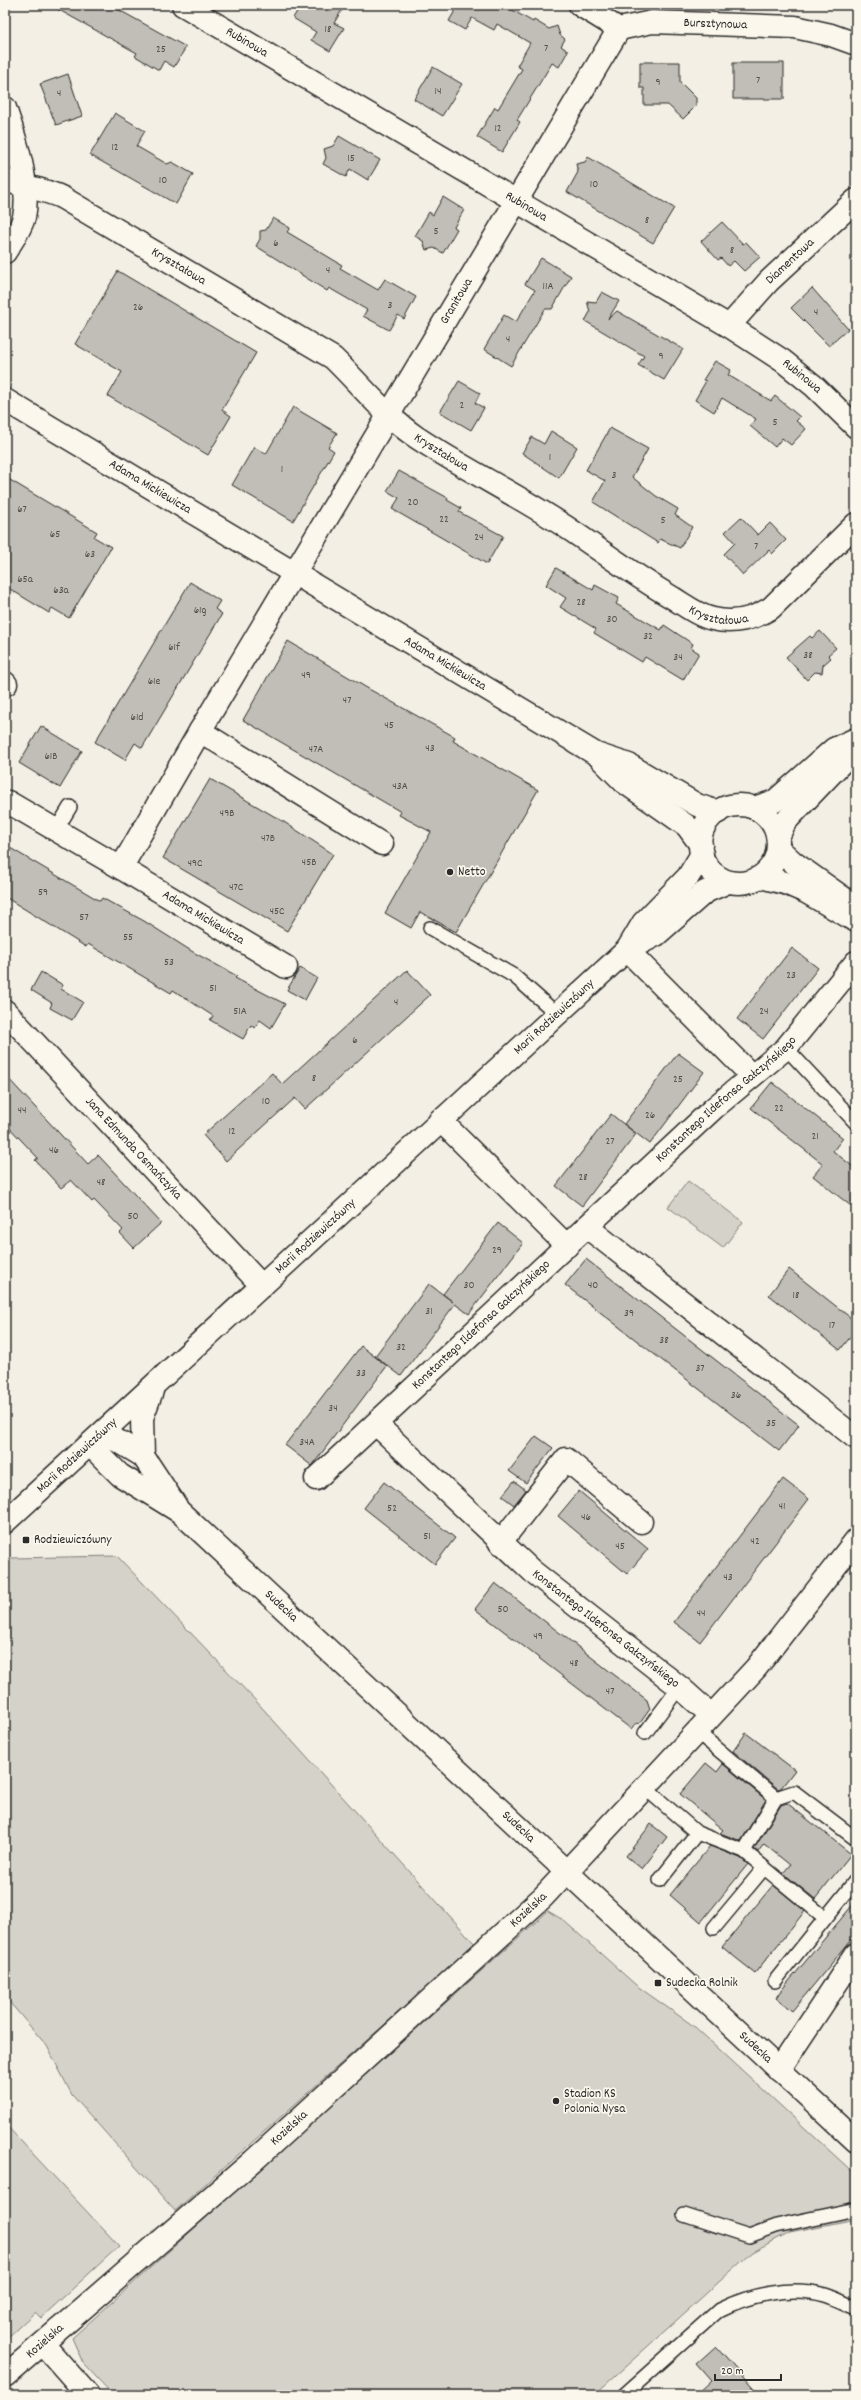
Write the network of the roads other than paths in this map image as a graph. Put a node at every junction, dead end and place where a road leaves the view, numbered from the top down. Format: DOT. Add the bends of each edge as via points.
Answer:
graph roads {
  1 [pos="183,5"];
  2 [pos="580,5"];
  3 [pos="619,29"];
  4 [pos="856,44"];
  5 [pos="5,108"];
  6 [pos="15,183"];
  7 [pos="856,200"];
  8 [pos="515,201"];
  9 [pos="5,252"];
  10 [pos="729,326"];
  11 [pos="5,400"];
  12 [pos="390,415"];
  13 [pos="856,427"];
  14 [pos="856,524"];
  15 [pos="294,574"];
  16 [pos="200,731"];
  17 [pos="856,739"];
  18 [pos="856,744"];
  19 [pos="596,754"];
  20 [pos="8,802"];
  21 [pos="70,807"];
  22 [pos="754,808"];
  23 [pos="718,812"];
  24 [pos="56,830"];
  25 [pos="778,842"];
  26 [pos="382,844"];
  27 [pos="701,849"];
  28 [pos="121,868"];
  29 [pos="761,877"];
  30 [pos="728,882"];
  31 [pos="856,907"];
  32 [pos="856,921"];
  33 [pos="430,928"];
  34 [pos="627,950"];
  35 [pos="856,962"];
  36 [pos="286,967"];
  37 [pos="5,1011"];
  38 [pos="556,1014"];
  39 [pos="786,1048"];
  40 [pos="752,1076"];
  41 [pos="440,1120"];
  42 [pos="856,1123"];
  43 [pos="587,1227"];
  44 [pos="567,1246"];
  45 [pos="262,1286"];
  46 [pos="155,1385"];
  47 [pos="376,1424"];
  48 [pos="856,1438"];
  49 [pos="95,1440"];
  50 [pos="143,1456"];
  51 [pos="316,1479"];
  52 [pos="180,1512"];
  53 [pos="5,1522"];
  54 [pos="641,1522"];
  55 [pos="856,1540"];
  56 [pos="500,1543"];
  57 [pos="682,1689"];
  58 [pos="712,1715"];
  59 [pos="696,1731"];
  60 [pos="645,1733"];
  61 [pos="644,1787"];
  62 [pos="776,1798"];
  63 [pos="698,1833"];
  64 [pos="856,1839"];
  65 [pos="744,1851"];
  66 [pos="764,1868"];
  67 [pos="566,1873"];
  68 [pos="660,1880"];
  69 [pos="856,1880"];
  70 [pos="824,1917"];
  71 [pos="714,1928"];
  72 [pos="856,1954"];
  73 [pos="775,1981"];
  74 [pos="779,2070"];
  75 [pos="856,2141"];
  76 [pos="856,2209"];
  77 [pos="684,2215"];
  78 [pos="856,2308"];
  79 [pos="43,2344"];
  80 [pos="5,2376"];
  81 [pos="88,2395"];
  82 [pos="624,2395"];
  1 -- 8 [label="street, Rubinowa"];
  2 -- 3 [label="street"];
  3 -- 4 [label="street, Bursztynowa" via="652,22 795,27"];
  3 -- 8 [label="street, Granitowa"];
  5 -- 6 [label="street" via="17,144"];
  6 -- 9 [label="street" via="24,216"];
  6 -- 12 [label="street, Kryształowa" via="48,191 63,198 333,358"];
  7 -- 10 [label="street, Diamentowa" via="769,281"];
  8 -- 10 [label="street, Rubinowa"];
  8 -- 12 [label="street, Granitowa"];
  10 -- 13 [label="street, Rubinowa" via="783,361 814,386"];
  11 -- 15 [label="street, Adama Mickiewicza"];
  12 -- 14 [label="street, Kryształowa" via="416,437 572,531 659,590 697,613 714,619 745,620 771,608"];
  12 -- 15 [label="street, Granitowa"];
  15 -- 16 [label="street"];
  15 -- 19 [label="street, Adama Mickiewicza"];
  16 -- 26 [label="street"];
  16 -- 28 [label="street"];
  17 -- 22 [label="street" via="834,749 775,801"];
  18 -- 25 [label="street" via="849,755 785,822"];
  19 -- 23 [label="street, Adama Mickiewicza" via="629,766 697,805"];
  19 -- 27 [label="street, Adama Mickiewicza" via="624,782 687,826"];
  20 -- 24 [label="street, Adama Mickiewicza"];
  21 -- 24 [label="lane"];
  22 -- 23 [label="street" via="729,807"];
  22 -- 25 [label="street" via="769,820"];
  23 -- 27 [label="street" via="708,821 703,832"];
  24 -- 28 [label="street, Adama Mickiewicza"];
  25 -- 29 [label="street" via="770,869"];
  25 -- 31 [label="street" via="794,863"];
  27 -- 30 [label="street" via="707,866 716,876"];
  27 -- 34 [label="street, Marii Rodziewiczówny" via="688,877 643,923"];
  28 -- 36 [label="street, Adama Mickiewicza"];
  29 -- 30 [label="street" via="740,883"];
  29 -- 32 [label="street" via="806,892"];
  30 -- 34 [label="street, Marii Rodziewiczówny" via="705,892 656,935"];
  33 -- 38 [label="lane" via="514,976"];
  34 -- 38 [label="street, Marii Rodziewiczówny"];
  34 -- 40 [label="street"];
  35 -- 39 [label="street, Konstantego Ildefonsa Gałczyńskiego"];
  37 -- 45 [label="street, Jana Edmunda Osmańczyka"];
  38 -- 41 [label="street, Marii Rodziewiczówny"];
  39 -- 40 [label="street, Konstantego Ildefonsa Gałczyńskiego"];
  39 -- 42 [label="lane"];
  40 -- 43 [label="street, Konstantego Ildefonsa Gałczyńskiego" via="714,1108"];
  41 -- 44 [label="street"];
  41 -- 45 [label="street, Marii Rodziewiczówny"];
  43 -- 44 [label="street, Konstantego Ildefonsa Gałczyńskiego"];
  43 -- 48 [label="street"];
  44 -- 47 [label="street, Konstantego Ildefonsa Gałczyńskiego"];
  45 -- 46 [label="street, Marii Rodziewiczówny"];
  46 -- 49 [label="street, Marii Rodziewiczówny"];
  46 -- 50 [label="street" via="142,1418"];
  47 -- 51 [label="street, Konstantego Ildefonsa Gałczyńskiego"];
  47 -- 56 [label="street, Konstantego Ildefonsa Gałczyńskiego"];
  49 -- 50 [label="street, Sudecka" via="120,1442"];
  49 -- 52 [label="street, Sudecka" via="120,1475"];
  49 -- 53 [label="street, Marii Rodziewiczówny"];
  50 -- 52 [label="street, Sudecka"];
  52 -- 67 [label="street, Sudecka"];
  54 -- 56 [label="street" via="566,1459"];
  55 -- 58 [label="street" via="756,1668"];
  56 -- 57 [label="street, Konstantego Ildefonsa Gałczyńskiego" via="567,1600"];
  57 -- 58 [label="street, Konstantego Ildefonsa Gałczyńskiego"];
  57 -- 60 [label="lane" via="676,1693"];
  58 -- 59 [label="street"];
  59 -- 61 [label="street"];
  59 -- 62 [label="lane"];
  61 -- 63 [label="lane"];
  61 -- 67 [label="street"];
  62 -- 64 [label="lane" via="794,1792"];
  62 -- 65 [label="lane"];
  63 -- 65 [label="lane"];
  63 -- 68 [label="lane"];
  65 -- 66 [label="lane"];
  66 -- 70 [label="lane"];
  66 -- 71 [label="lane"];
  67 -- 74 [label="street, Sudecka"];
  67 -- 79 [label="street, Kozielska" via="543,1897 253,2161"];
  69 -- 70 [label="lane"];
  70 -- 73 [label="lane"];
  72 -- 74 [label="street"];
  74 -- 75 [label="street, Sudecka"];
  76 -- 77 [label="lane" via="776,2226 749,2236"];
  78 -- 82 [label="lane" via="824,2294 795,2290 735,2302 719,2310"];
  79 -- 80 [label="street, Kozielska"];
  79 -- 81 [label="street"];
}
